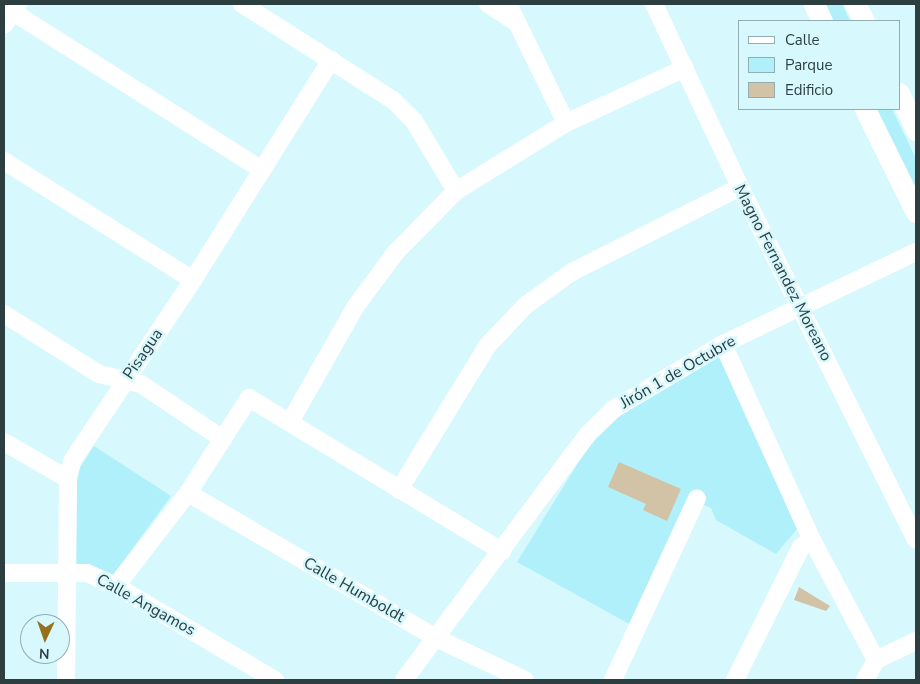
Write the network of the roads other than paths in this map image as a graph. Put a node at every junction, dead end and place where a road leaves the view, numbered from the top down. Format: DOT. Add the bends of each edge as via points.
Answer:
graph roads {
  1 [pos="242,4"];
  2 [pos="488,4"];
  3 [pos="508,4"];
  4 [pos="654,4"];
  5 [pos="814,4"];
  6 [pos="855,4"];
  7 [pos="12,14"];
  8 [pos="822,20"];
  9 [pos="863,20"];
  10 [pos="517,22"];
  11 [pos="331,60"];
  12 [pos="685,68"];
  13 [pos="907,103"];
  14 [pos="865,110"];
  15 [pos="566,123"];
  16 [pos="916,130"];
  17 [pos="4,160"];
  18 [pos="262,170"];
  19 [pos="740,187"];
  20 [pos="456,191"];
  21 [pos="916,212"];
  22 [pos="916,252"];
  23 [pos="193,280"];
  24 [pos="800,304"];
  25 [pos="4,314"];
  26 [pos="723,344"];
  27 [pos="124,382"];
  28 [pos="290,422"];
  29 [pos="223,439"];
  30 [pos="4,442"];
  31 [pos="68,480"];
  32 [pos="399,490"];
  33 [pos="188,493"];
  34 [pos="697,498"];
  35 [pos="812,540"];
  36 [pos="916,540"];
  37 [pos="502,551"];
  38 [pos="66,572"];
  39 [pos="4,573"];
  40 [pos="116,586"];
  41 [pos="436,638"];
  42 [pos="916,642"];
  43 [pos="876,660"];
  44 [pos="66,680"];
  45 [pos="275,680"];
  46 [pos="404,680"];
  47 [pos="524,680"];
  48 [pos="612,680"];
  49 [pos="735,680"];
  50 [pos="865,680"];
  1 -- 11 [label="street"];
  2 -- 10 [label="street"];
  3 -- 10 [label="street"];
  4 -- 12 [label="street, Magno Fernandez Moreano"];
  5 -- 8 [label="street"];
  6 -- 9 [label="street"];
  7 -- 18 [label="street"];
  10 -- 15 [label="street"];
  11 -- 18 [label="street, Pisagua"];
  11 -- 20 [label="street" via="405,111"];
  12 -- 15 [label="street"];
  12 -- 19 [label="street, Magno Fernandez Moreano"];
  13 -- 16 [label="street"];
  14 -- 21 [label="street"];
  15 -- 20 [label="street"];
  17 -- 23 [label="street"];
  18 -- 23 [label="street, Pisagua"];
  19 -- 24 [label="street, Magno Fernandez Moreano"];
  19 -- 32 [label="street" via="572,272 526,305 488,345"];
  20 -- 28 [label="street" via="396,252 361,300"];
  22 -- 24 [label="street, Jirón 1 de Octubre"];
  23 -- 27 [label="street, Pisagua"];
  24 -- 26 [label="street, Jirón 1 de Octubre"];
  24 -- 36 [label="street, Magno Fernandez Moreano"];
  25 -- 27 [label="street" via="99,374"];
  26 -- 35 [label="street"];
  26 -- 37 [label="street, Jirón 1 de Octubre" via="614,409 588,434"];
  27 -- 29 [label="street" via="141,384"];
  27 -- 31 [label="street, Pisagua" via="72,461"];
  28 -- 29 [label="street" via="248,398"];
  28 -- 32 [label="street"];
  29 -- 33 [label="street"];
  30 -- 31 [label="street"];
  31 -- 38 [label="street, Pisagua"];
  32 -- 37 [label="street"];
  33 -- 40 [label="street"];
  33 -- 41 [label="street, Calle Humboldt"];
  34 -- 48 [label="street"];
  35 -- 43 [label="street"];
  35 -- 49 [label="street" via="801,547"];
  37 -- 41 [label="street, Jirón 1 de Octubre"];
  38 -- 39 [label="street, Calle Angamos"];
  38 -- 40 [label="street, Calle Angamos" via="87,573"];
  38 -- 44 [label="street, Pisagua"];
  40 -- 45 [label="street, Calle Angamos"];
  41 -- 46 [label="street, Jirón 1 de Octubre"];
  41 -- 47 [label="street, Calle Humboldt"];
  42 -- 43 [label="street"];
  43 -- 50 [label="street"];
}
